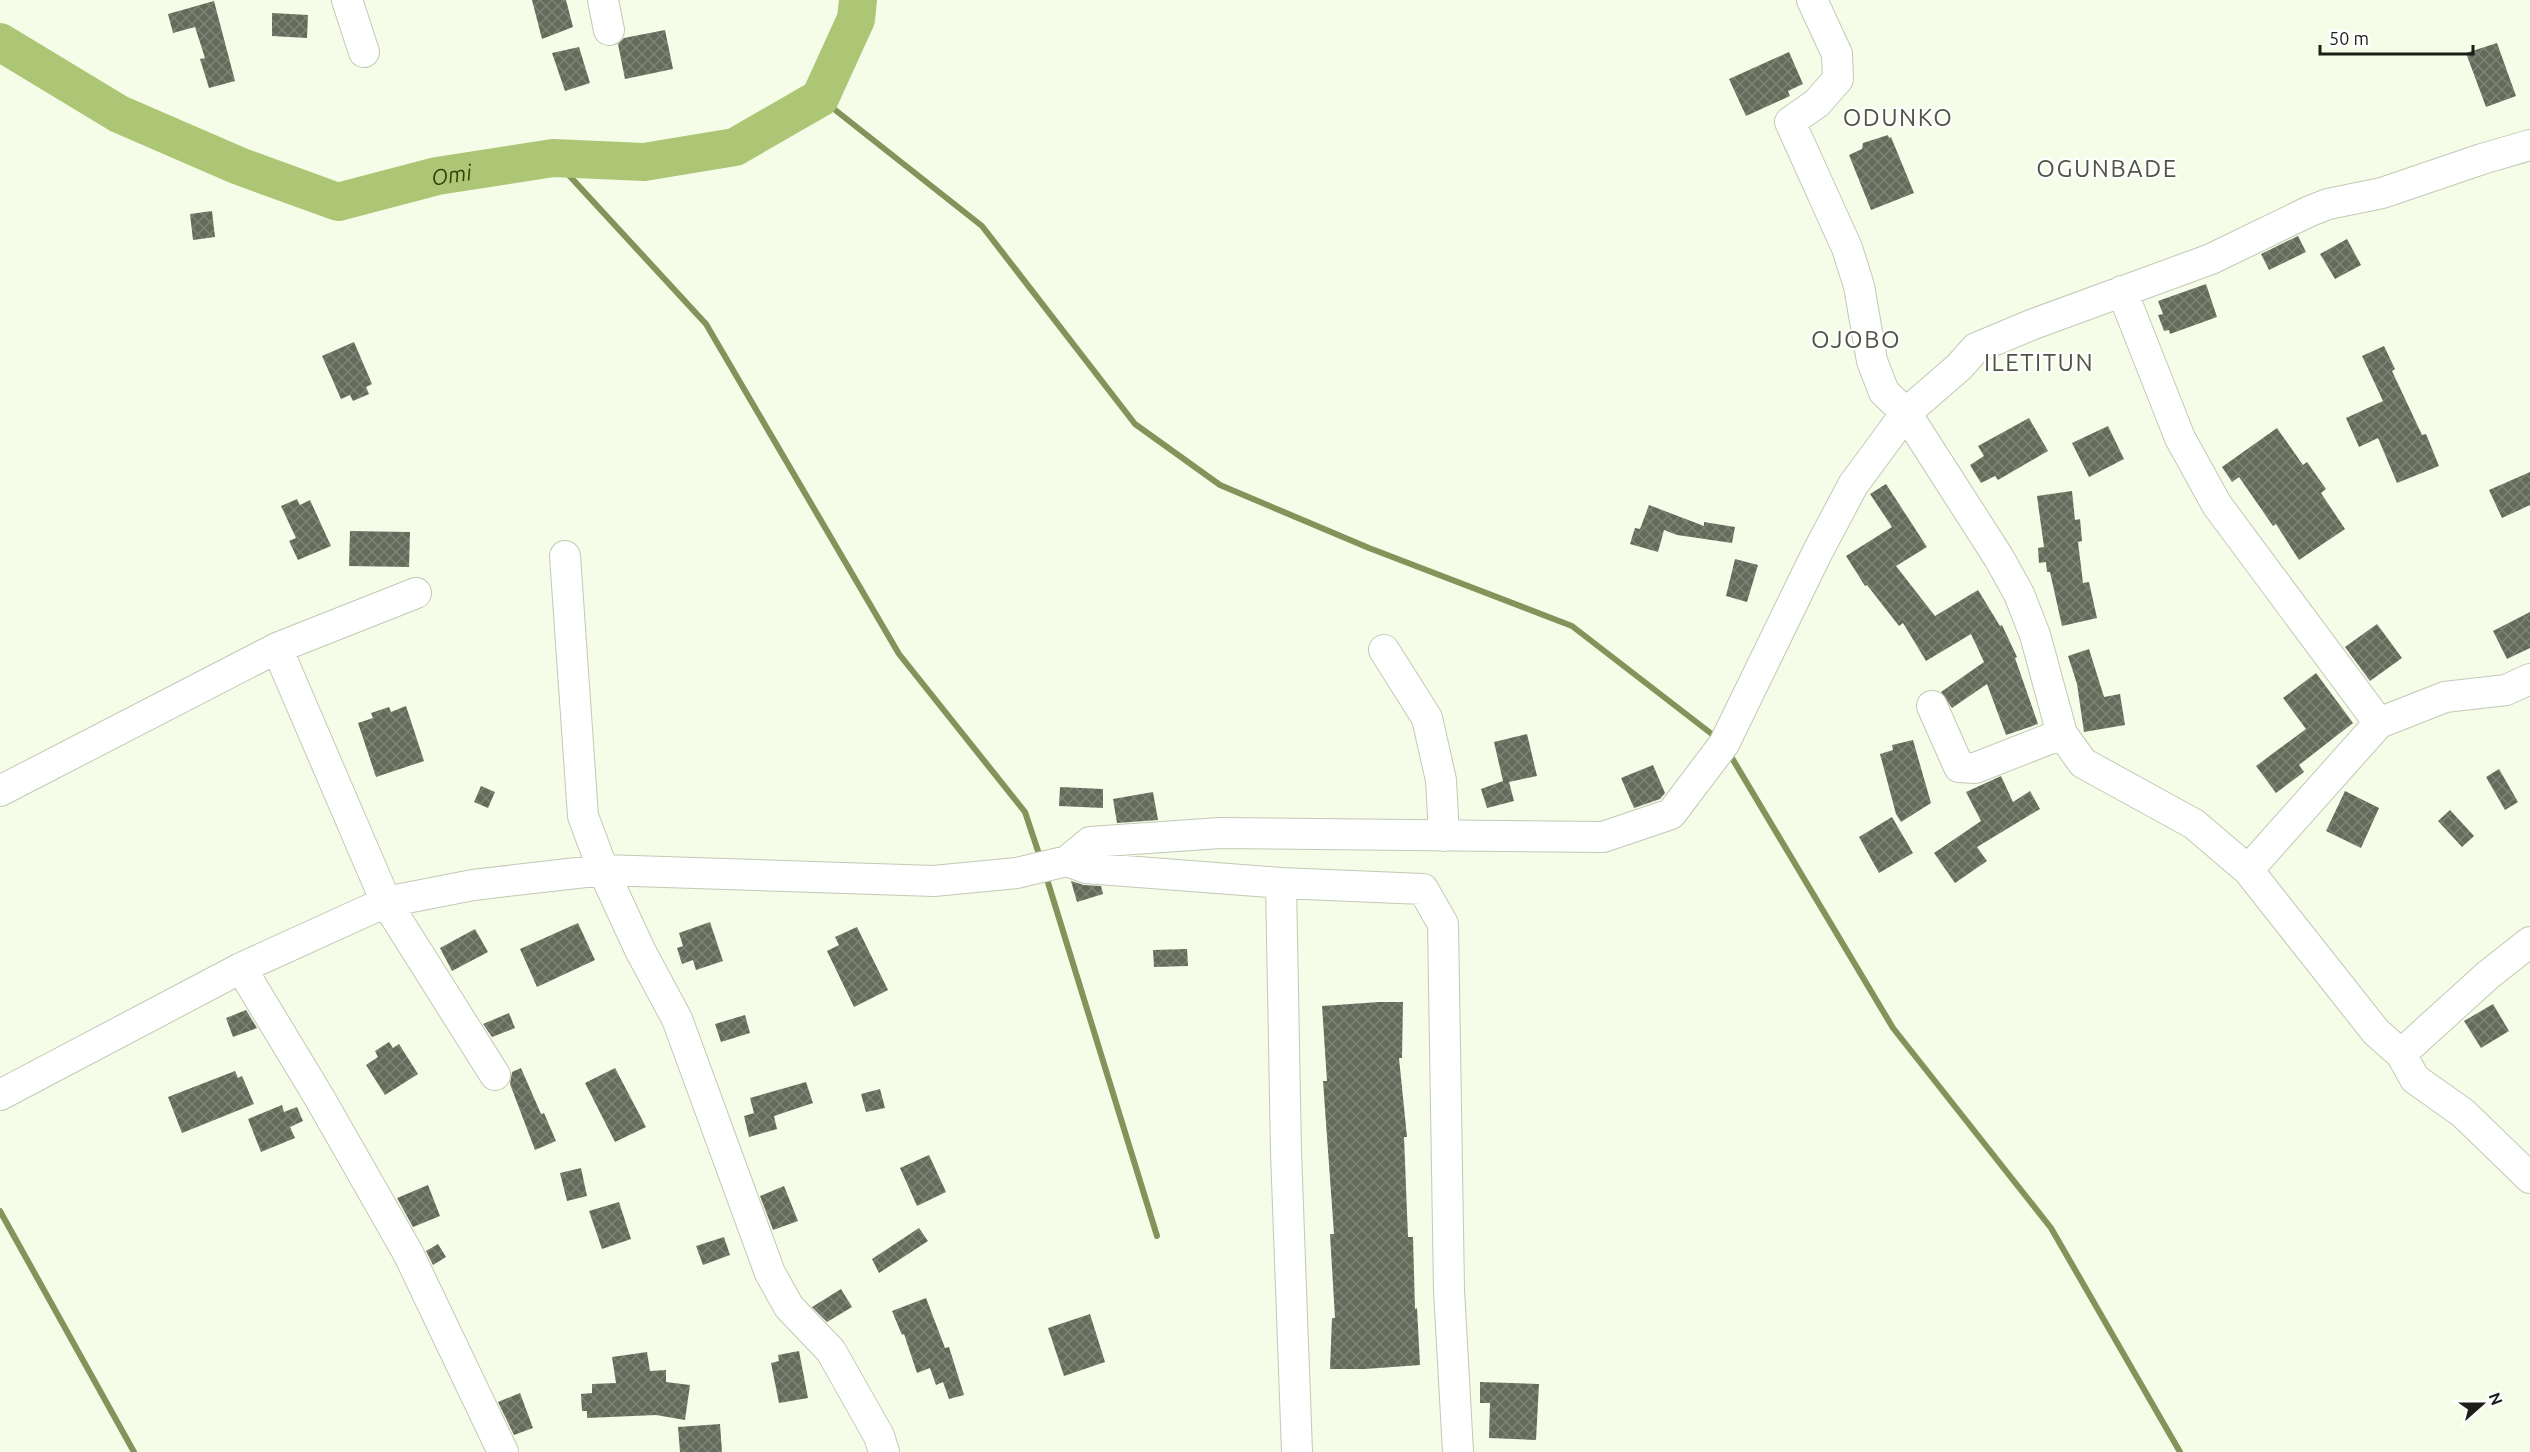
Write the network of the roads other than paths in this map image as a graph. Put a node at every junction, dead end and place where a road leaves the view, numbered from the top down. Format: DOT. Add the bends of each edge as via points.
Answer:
graph roads {
  1 [pos="347,0"];
  2 [pos="603,0"];
  3 [pos="1812,0"];
  4 [pos="609,30"];
  5 [pos="364,52"];
  6 [pos="2530,145"];
  7 [pos="2122,291"];
  8 [pos="1906,413"];
  9 [pos="565,556"];
  10 [pos="417,593"];
  11 [pos="277,648"];
  12 [pos="1384,650"];
  13 [pos="2530,679"];
  14 [pos="1932,706"];
  15 [pos="2379,723"];
  16 [pos="2062,734"];
  17 [pos="0,791"];
  18 [pos="1444,836"];
  19 [pos="1058,863"];
  20 [pos="603,870"];
  21 [pos="2248,870"];
  22 [pos="1281,884"];
  23 [pos="386,902"];
  24 [pos="2530,942"];
  25 [pos="241,968"];
  26 [pos="2401,1054"];
  27 [pos="495,1075"];
  28 [pos="0,1095"];
  29 [pos="2530,1178"];
  30 [pos="503,1452"];
  31 [pos="884,1452"];
  32 [pos="1297,1452"];
  33 [pos="1458,1452"];
  1 -- 5 [label="street"];
  2 -- 4 [label="street"];
  3 -- 8 [label="street" via="1837,54 1838,79 1817,103 1790,122 1847,248 1859,286 1872,362 1884,392"];
  6 -- 7 [label="street" via="2382,193 2328,204 2211,260"];
  7 -- 8 [label="street" via="1976,348"];
  7 -- 15 [label="street" via="2180,438 2217,505"];
  8 -- 16 [label="street" via="2019,594 2035,635"];
  8 -- 18 [label="street" via="1853,485 1724,744 1671,814 1603,837"];
  9 -- 20 [label="street" via="583,816"];
  10 -- 11 [label="street"];
  11 -- 17 [label="street"];
  11 -- 23 [label="street"];
  12 -- 18 [label="street" via="1427,718 1441,780"];
  13 -- 15 [label="street" via="2506,690 2445,697"];
  14 -- 16 [label="street" via="1959,767 1975,768"];
  15 -- 21 [label="street"];
  16 -- 21 [label="street" via="2083,763 2194,824"];
  18 -- 19 [label="street" via="1220,833 1131,838 1090,843"];
  19 -- 20 [label="street" via="1017,873 934,881"];
  19 -- 22 [label="street"];
  20 -- 23 [label="street" via="473,885"];
  20 -- 31 [label="street" via="677,1019 770,1273 789,1307 831,1352 879,1436"];
  21 -- 26 [label="street" via="2376,1032"];
  22 -- 32 [label="street"];
  22 -- 33 [label="street" via="1423,890 1443,924 1449,1290"];
  23 -- 25 [label="street"];
  23 -- 27 [label="street"];
  24 -- 26 [label="street"];
  25 -- 28 [label="street"];
  25 -- 30 [label="street" via="408,1252"];
  26 -- 29 [label="street" via="2415,1079 2463,1113"];
}
